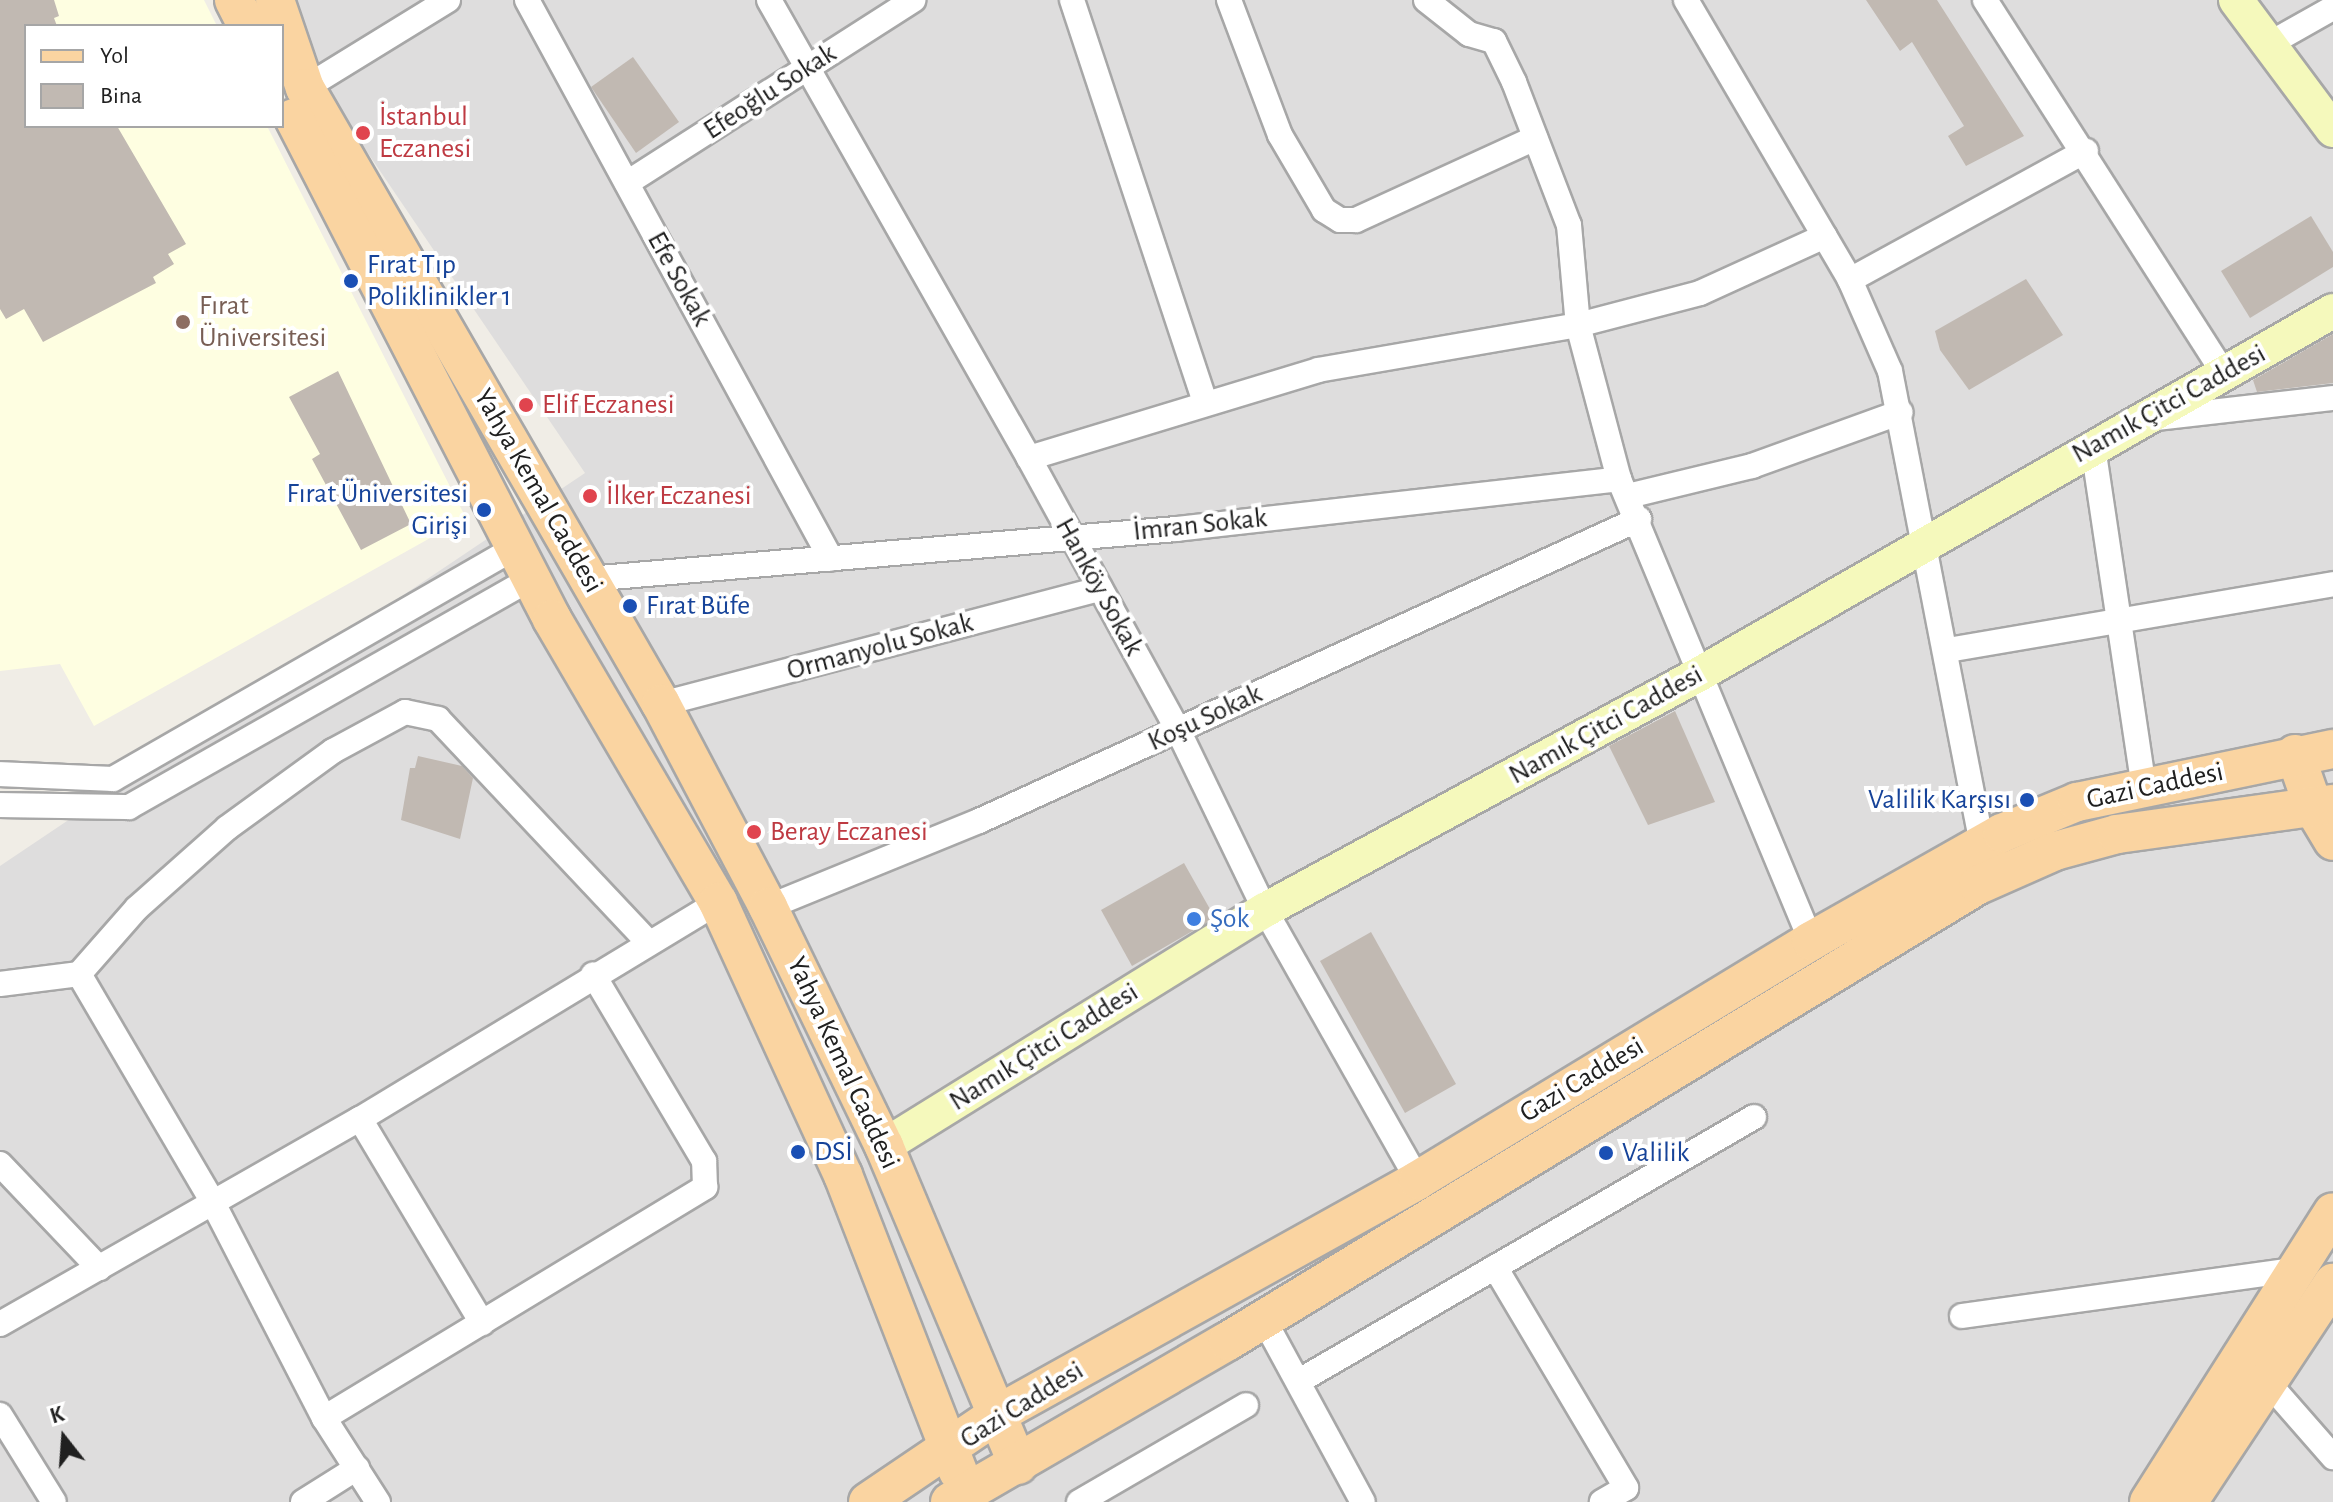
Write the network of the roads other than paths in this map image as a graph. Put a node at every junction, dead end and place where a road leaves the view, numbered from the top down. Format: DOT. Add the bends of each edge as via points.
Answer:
graph roads {
  1 [pos="234,0"];
  2 [pos="275,0"];
  3 [pos="448,0"];
  4 [pos="527,0"];
  5 [pos="769,0"];
  6 [pos="913,0"];
  7 [pos="1072,0"];
  8 [pos="1229,0"];
  9 [pos="1426,0"];
  10 [pos="1686,0"];
  11 [pos="1985,0"];
  12 [pos="2236,0"];
  13 [pos="2333,8"];
  14 [pos="246,24"];
  15 [pos="280,24"];
  16 [pos="284,43"];
  17 [pos="2269,44"];
  18 [pos="808,68"];
  19 [pos="294,91"];
  20 [pos="2333,130"];
  21 [pos="1535,138"];
  22 [pos="2086,151"];
  23 [pos="627,183"];
  24 [pos="1825,236"];
  25 [pos="1850,280"];
  26 [pos="2333,311"];
  27 [pos="1578,325"];
  28 [pos="2224,373"];
  29 [pos="2333,398"];
  30 [pos="1205,402"];
  31 [pos="1901,412"];
  32 [pos="2142,420"];
  33 [pos="2093,447"];
  34 [pos="1029,458"];
  35 [pos="1624,488"];
  36 [pos="1639,519"];
  37 [pos="1072,538"];
  38 [pos="1927,543"];
  39 [pos="831,559"];
  40 [pos="524,563"];
  41 [pos="588,579"];
  42 [pos="2333,584"];
  43 [pos="1100,589"];
  44 [pos="2122,621"];
  45 [pos="1948,650"];
  46 [pos="1703,672"];
  47 [pos="661,704"];
  48 [pos="1178,730"];
  49 [pos="2333,749"];
  50 [pos="2295,754"];
  51 [pos="0,774"];
  52 [pos="2144,790"];
  53 [pos="0,805"];
  54 [pos="2327,818"];
  55 [pos="1982,844"];
  56 [pos="718,902"];
  57 [pos="768,907"];
  58 [pos="1265,910"];
  59 [pos="1811,941"];
  60 [pos="648,942"];
  61 [pos="79,974"];
  62 [pos="593,974"];
  63 [pos="0,984"];
  64 [pos="1754,1117"];
  65 [pos="360,1119"];
  66 [pos="884,1146"];
  67 [pos="0,1164"];
  68 [pos="1418,1180"];
  69 [pos="212,1201"];
  70 [pos="2333,1212"];
  71 [pos="1495,1267"];
  72 [pos="99,1268"];
  73 [pos="2293,1270"];
  74 [pos="2333,1283"];
  75 [pos="1962,1316"];
  76 [pos="1263,1318"];
  77 [pos="482,1323"];
  78 [pos="0,1324"];
  79 [pos="1299,1381"];
  80 [pos="2270,1385"];
  81 [pos="1246,1405"];
  82 [pos="998,1414"];
  83 [pos="0,1415"];
  84 [pos="324,1418"];
  85 [pos="950,1451"];
  86 [pos="2333,1457"];
  87 [pos="1018,1465"];
  88 [pos="357,1468"];
  89 [pos="958,1497"];
  90 [pos="54,1502"];
  91 [pos="303,1502"];
  92 [pos="378,1502"];
  93 [pos="868,1502"];
  94 [pos="1079,1502"];
  95 [pos="1363,1502"];
  96 [pos="1602,1502"];
  97 [pos="2149,1502"];
  98 [pos="2188,1502"];
  1 -- 14 [label="main road"];
  2 -- 15 [label="main road, Yahya Kemal Caddesi"];
  3 -- 19 [label="street"];
  4 -- 23 [label="street, Efe Sokak"];
  5 -- 18 [label="street, Hanköy Sokak"];
  6 -- 18 [label="street, Efeoğlu Sokak"];
  7 -- 30 [label="street"];
  8 -- 21 [label="street" via="1280,135 1324,210 1340,220 1356,220"];
  9 -- 21 [label="street" via="1469,34 1494,41"];
  10 -- 24 [label="street"];
  11 -- 22 [label="street"];
  12 -- 17 [label="street"];
  13 -- 17 [label="street"];
  16 -- 19 [label="main road, Yahya Kemal Caddesi"];
  17 -- 20 [label="street"];
  18 -- 23 [label="street, Efeoğlu Sokak"];
  18 -- 34 [label="street, Hanköy Sokak"];
  19 -- 40 [label="main road, Yahya Kemal Caddesi"];
  19 -- 41 [label="main road, Yahya Kemal Caddesi"];
  21 -- 27 [label="street" via="1569,225"];
  22 -- 25 [label="street"];
  22 -- 28 [label="street"];
  23 -- 39 [label="street, Efe Sokak"];
  24 -- 25 [label="street"];
  24 -- 27 [label="street" via="1700,293"];
  25 -- 31 [label="street" via="1873,325"];
  26 -- 28 [label="street, Namık Çitci Caddesi"];
  27 -- 30 [label="street" via="1318,370"];
  27 -- 35 [label="street"];
  28 -- 32 [label="street, Namık Çitci Caddesi"];
  29 -- 32 [label="street"];
  30 -- 34 [label="street"];
  31 -- 35 [label="street, İmran Sokak" via="1752,466"];
  31 -- 38 [label="street"];
  32 -- 33 [label="street, Namık Çitci Caddesi"];
  33 -- 38 [label="street, Namık Çitci Caddesi"];
  33 -- 44 [label="street"];
  34 -- 37 [label="street, Hanköy Sokak"];
  35 -- 36 [label="street"];
  35 -- 37 [label="street, İmran Sokak"];
  36 -- 46 [label="street"];
  36 -- 48 [label="street, Koşu Sokak"];
  37 -- 39 [label="street, İmran Sokak"];
  37 -- 43 [label="street, Hanköy Sokak"];
  38 -- 45 [label="street"];
  38 -- 46 [label="street, Namık Çitci Caddesi"];
  39 -- 41 [label="street, İmran Sokak"];
  40 -- 51 [label="street" via="113,779"];
  40 -- 53 [label="street" via="129,807"];
  40 -- 56 [label="main road, Yahya Kemal Caddesi"];
  41 -- 47 [label="main road, Yahya Kemal Caddesi"];
  42 -- 44 [label="street"];
  43 -- 47 [label="street, Ormanyolu Sokak"];
  43 -- 48 [label="street, Hanköy Sokak"];
  44 -- 45 [label="street"];
  44 -- 52 [label="street"];
  45 -- 55 [label="street"];
  46 -- 58 [label="street, Namık Çitci Caddesi"];
  46 -- 59 [label="street"];
  47 -- 57 [label="main road, Yahya Kemal Caddesi"];
  48 -- 57 [label="street, Koşu Sokak" via="979,821"];
  48 -- 58 [label="street, Hanköy Sokak"];
  49 -- 50 [label="main road, Gazi Caddesi"];
  50 -- 52 [label="main road, Gazi Caddesi"];
  50 -- 54 [label="main road"];
  52 -- 55 [label="main road, Gazi Caddesi" via="2077,802"];
  54 -- 76 [label="main road, Gazi Caddesi" via="2117,834 2055,851 1978,885"];
  55 -- 59 [label="main road, Gazi Caddesi"];
  56 -- 60 [label="street"];
  56 -- 85 [label="main road, Yahya Kemal Caddesi" via="843,1175"];
  57 -- 66 [label="main road, Yahya Kemal Caddesi"];
  58 -- 66 [label="street, Namık Çitci Caddesi"];
  58 -- 68 [label="street, Hanköy Sokak"];
  59 -- 68 [label="main road, Gazi Caddesi"];
  60 -- 61 [label="street" via="438,719 405,712 333,751 227,828 147,898"];
  60 -- 62 [label="street"];
  61 -- 63 [label="street"];
  61 -- 69 [label="street"];
  62 -- 65 [label="street"];
  62 -- 77 [label="street" via="704,1161 705,1187"];
  64 -- 71 [label="street"];
  65 -- 69 [label="street"];
  65 -- 77 [label="street"];
  66 -- 82 [label="main road, Yahya Kemal Caddesi"];
  67 -- 72 [label="street"];
  68 -- 82 [label="main road, Gazi Caddesi"];
  69 -- 72 [label="street"];
  69 -- 84 [label="street"];
  70 -- 73 [label="main road"];
  71 -- 79 [label="street"];
  71 -- 96 [label="street" via="1626,1488"];
  72 -- 78 [label="street"];
  73 -- 75 [label="street"];
  73 -- 97 [label="main road"];
  74 -- 80 [label="main road"];
  76 -- 79 [label="street"];
  76 -- 87 [label="main road, Gazi Caddesi"];
  77 -- 84 [label="street"];
  79 -- 95 [label="street"];
  80 -- 86 [label="street"];
  80 -- 98 [label="main road"];
  81 -- 94 [label="street"];
  82 -- 85 [label="main road, Gazi Caddesi"];
  82 -- 87 [label="main road, Yahya Kemal Caddesi"];
  83 -- 90 [label="street"];
  84 -- 88 [label="street"];
  85 -- 89 [label="main road, Yahya Kemal Caddesi"];
  85 -- 93 [label="main road, Gazi Caddesi"];
  87 -- 89 [label="main road, Gazi Caddesi"];
  88 -- 91 [label="street"];
  88 -- 92 [label="street"];
}
